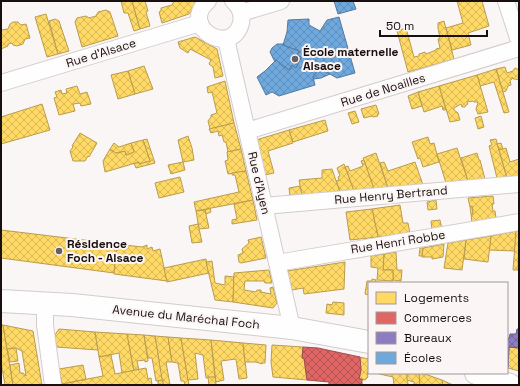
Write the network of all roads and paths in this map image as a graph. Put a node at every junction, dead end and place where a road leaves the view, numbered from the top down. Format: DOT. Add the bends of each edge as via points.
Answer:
graph roads {
  1 [pos="208,1"];
  2 [pos="281,1"];
  3 [pos="506,1"];
  4 [pos="237,7"];
  5 [pos="200,22"];
  6 [pos="226,38"];
  7 [pos="519,41"];
  8 [pos="519,48"];
  9 [pos="1,83"];
  10 [pos="247,131"];
  11 [pos="519,184"];
  12 [pos="264,206"];
  13 [pos="519,222"];
  14 [pos="277,262"];
  15 [pos="1,301"];
  16 [pos="45,305"];
  17 [pos="292,328"];
  18 [pos="368,342"];
  19 [pos="479,374"];
  20 [pos="53,385"];
  21 [pos="510,385"];
  1 -- 5 [label="street" via="201,10"];
  2 -- 4 [label="street"];
  3 -- 7 [label="street"];
  4 -- 6 [label="street" via="240,26 237,32"];
  5 -- 6 [label="street" via="207,34"];
  5 -- 9 [label="street, Rue d'Alsace"];
  6 -- 10 [label="street, Rue d'Ayen"];
  8 -- 10 [label="street, Rue de Noailles"];
  10 -- 12 [label="street, Rue d'Ayen"];
  11 -- 12 [label="street, Rue Henry Bertrand"];
  12 -- 14 [label="street, Rue d'Ayen"];
  13 -- 14 [label="street, Rue Henri Robbe"];
  14 -- 17 [label="street, Rue d'Ayen"];
  15 -- 16 [label="main road, Avenue du Maréchal Foch"];
  16 -- 17 [label="main road, Avenue du Maréchal Foch" via="72,305"];
  16 -- 20 [label="street"];
  17 -- 18 [label="main road, Avenue du Maréchal Foch"];
  19 -- 21 [label="main road"];
}
